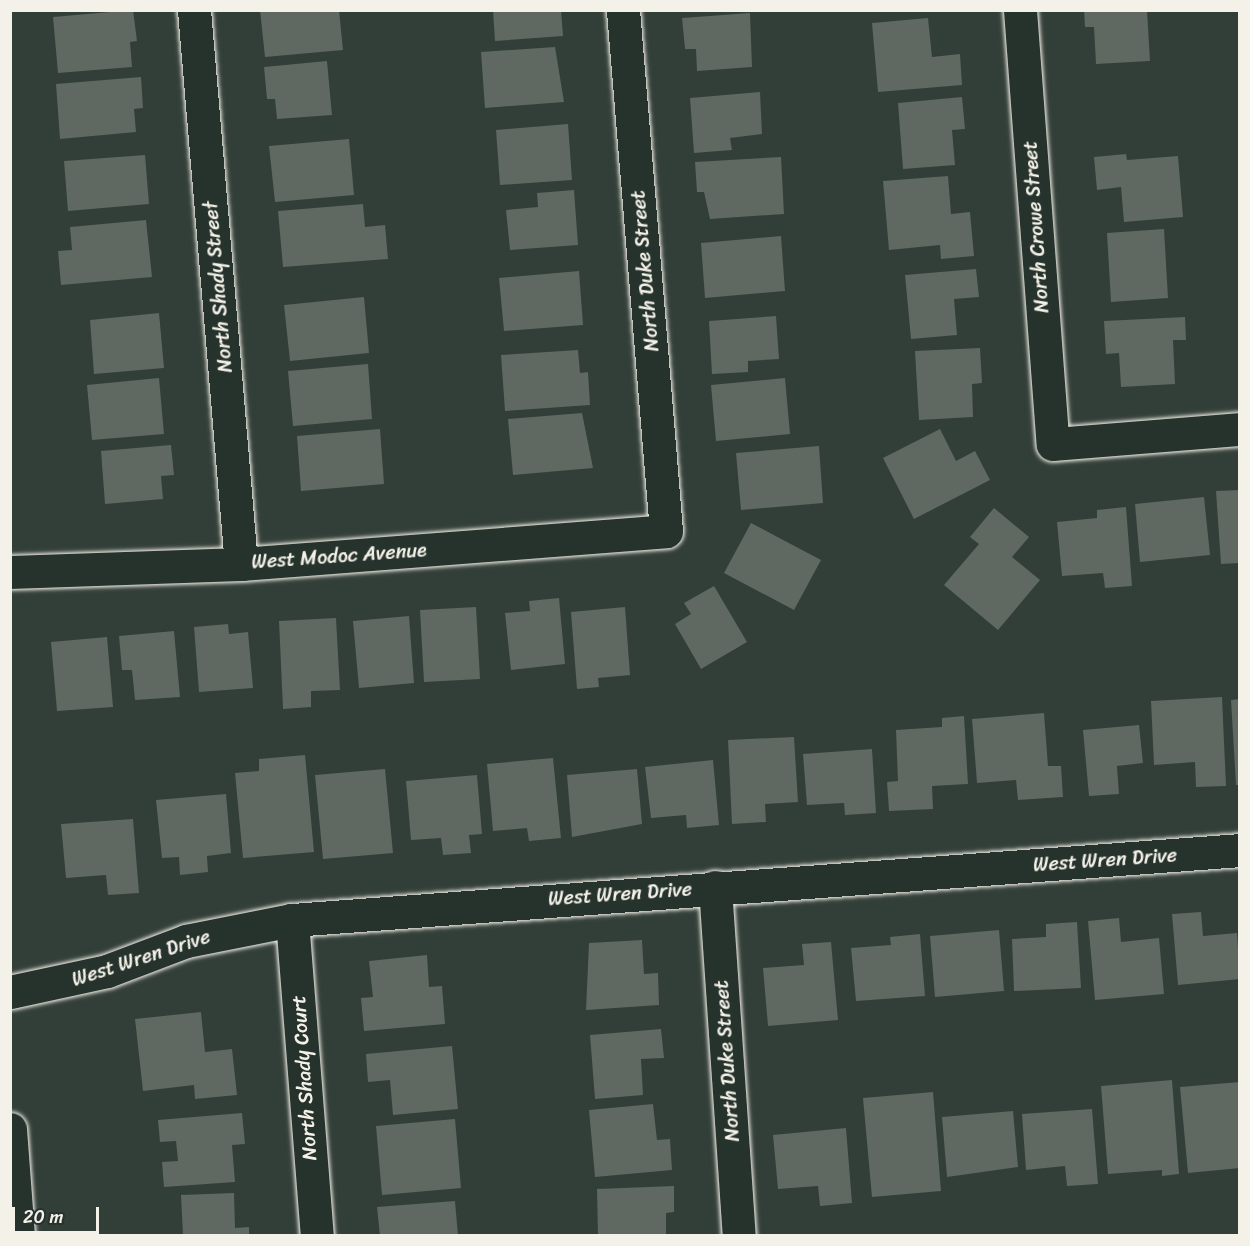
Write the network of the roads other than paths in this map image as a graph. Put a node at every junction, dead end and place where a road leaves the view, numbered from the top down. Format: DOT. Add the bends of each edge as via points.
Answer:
graph roads {
  1 [pos="194,10"];
  2 [pos="623,10"];
  3 [pos="1020,10"];
  4 [pos="1239,429"];
  5 [pos="666,531"];
  6 [pos="241,564"];
  7 [pos="10,573"];
  8 [pos="1239,850"];
  9 [pos="715,887"];
  10 [pos="292,920"];
  11 [pos="10,992"];
  12 [pos="10,1129"];
  13 [pos="18,1236"];
  14 [pos="317,1236"];
  15 [pos="739,1236"];
  1 -- 6 [label="street, North Shady Street"];
  2 -- 5 [label="street, North Duke Street"];
  3 -- 4 [label="street, North Crowe Street" via="1053,444"];
  5 -- 6 [label="street, West Modoc Avenue"];
  6 -- 7 [label="street, West Modoc Avenue"];
  8 -- 9 [label="street, West Wren Drive"];
  9 -- 10 [label="street, West Wren Drive"];
  9 -- 15 [label="street, North Duke Street"];
  10 -- 11 [label="street, West Wren Drive" via="186,941 107,971"];
  10 -- 14 [label="street, North Shady Court"];
  12 -- 13 [label="street"];
}
